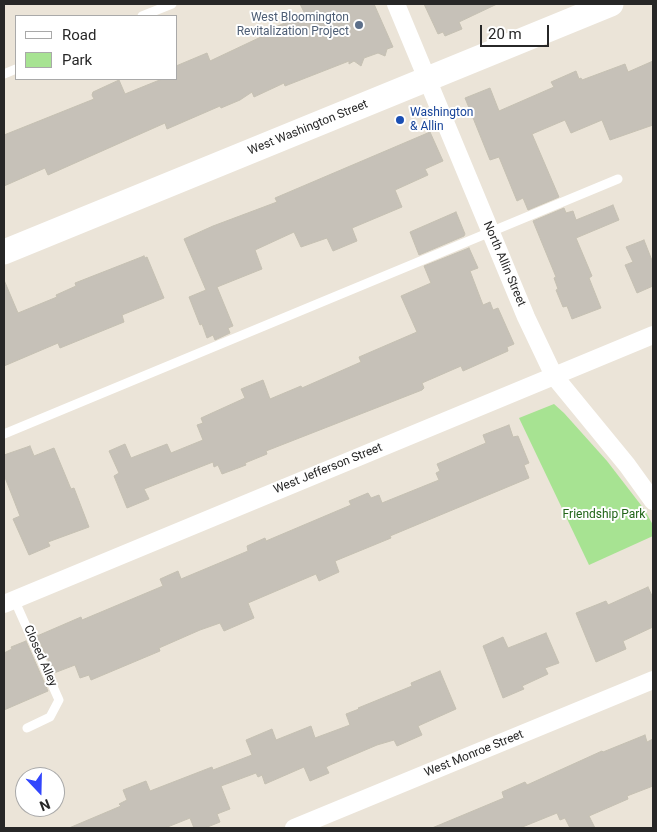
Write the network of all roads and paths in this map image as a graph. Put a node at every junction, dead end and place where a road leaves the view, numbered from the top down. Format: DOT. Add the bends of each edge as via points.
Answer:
graph roads {
  1 [pos="172,4"];
  2 [pos="396,4"];
  3 [pos="612,4"];
  4 [pos="144,15"];
  5 [pos="427,79"];
  6 [pos="618,179"];
  7 [pos="491,232"];
  8 [pos="4,252"];
  9 [pos="653,335"];
  10 [pos="554,376"];
  11 [pos="4,434"];
  12 [pos="653,500"];
  13 [pos="9,601"];
  14 [pos="653,680"];
  15 [pos="27,728"];
  16 [pos="294,828"];
  1 -- 4 [label="lane"];
  2 -- 5 [label="street, North Allin Street"];
  3 -- 5 [label="main road, West Washington Street"];
  5 -- 7 [label="street, North Allin Street"];
  5 -- 8 [label="main road, West Washington Street"];
  6 -- 7 [label="lane"];
  7 -- 10 [label="street, North Allin Street"];
  7 -- 11 [label="lane"];
  9 -- 10 [label="street, West Jefferson Street"];
  10 -- 12 [label="street, North Allin Street"];
  10 -- 13 [label="street, West Jefferson Street"];
  13 -- 15 [label="lane, Closed Alley" via="59,700 50,717"];
  14 -- 16 [label="street, West Monroe Street"];
}
